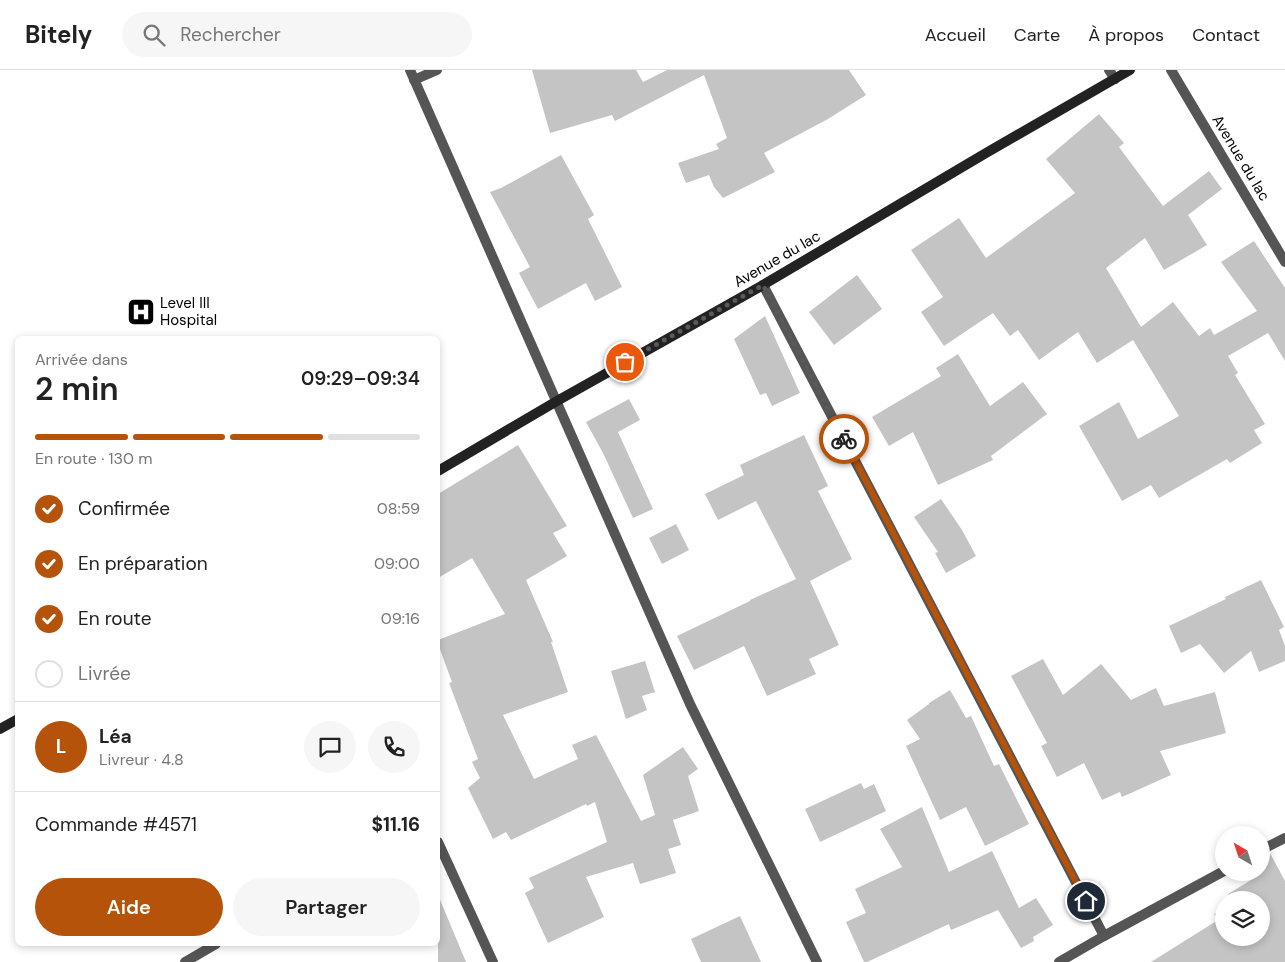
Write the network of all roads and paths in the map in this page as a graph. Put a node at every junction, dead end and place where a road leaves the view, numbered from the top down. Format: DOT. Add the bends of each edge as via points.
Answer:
graph roads {
  1 [pos="437,70"];
  2 [pos="1109,70"];
  3 [pos="1130,70"];
  4 [pos="1171,70"];
  5 [pos="412,75"];
  6 [pos="1115,79"];
  7 [pos="1285,262"];
  8 [pos="763,285"];
  9 [pos="557,401"];
  10 [pos="440,470"];
  11 [pos="15,721"];
  12 [pos="0,729"];
  13 [pos="1285,838"];
  14 [pos="440,846"];
  15 [pos="1270,846"];
  16 [pos="1215,876"];
  17 [pos="1104,936"];
  18 [pos="213,946"];
  19 [pos="185,962"];
  20 [pos="493,962"];
  21 [pos="817,962"];
  22 [pos="1059,962"];
  1 -- 5 [label="street"];
  2 -- 6 [label="street"];
  3 -- 6 [label="main road, Avenue du lac"];
  4 -- 7 [label="street, Avenue du lac"];
  5 -- 9 [label="street"];
  6 -- 8 [label="main road, Avenue du lac"];
  8 -- 9 [label="main road, Avenue du lac"];
  8 -- 17 [label="street"];
  9 -- 10 [label="main road, Avenue du lac"];
  9 -- 21 [label="street" via="690,704"];
  11 -- 12 [label="main road"];
  13 -- 15 [label="street"];
  14 -- 20 [label="street"];
  16 -- 17 [label="street"];
  17 -- 22 [label="street"];
  18 -- 19 [label="street"];
}
